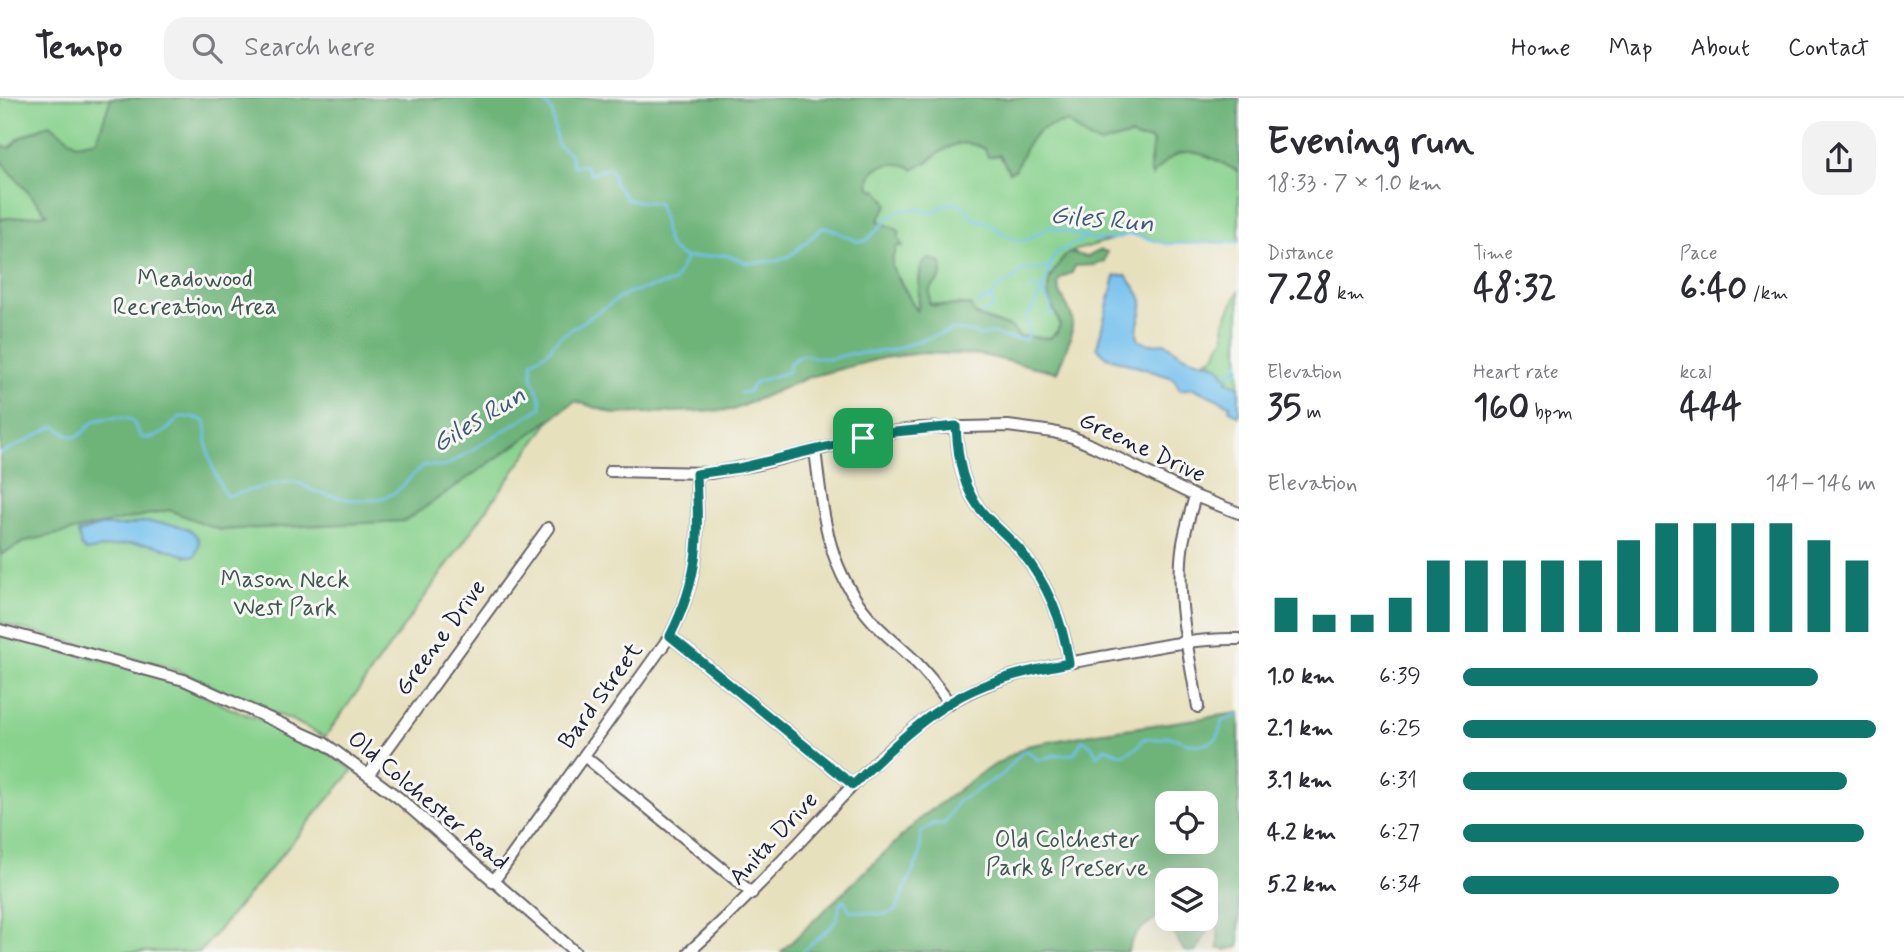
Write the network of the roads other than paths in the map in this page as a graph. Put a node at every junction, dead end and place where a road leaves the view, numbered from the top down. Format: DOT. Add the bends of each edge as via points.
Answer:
graph roads {
  1 [pos="956,426"];
  2 [pos="815,450"];
  3 [pos="610,471"];
  4 [pos="696,474"];
  5 [pos="1195,496"];
  6 [pos="1239,513"];
  7 [pos="548,528"];
  8 [pos="0,629"];
  9 [pos="670,636"];
  10 [pos="1239,639"];
  11 [pos="1187,641"];
  12 [pos="1069,663"];
  13 [pos="950,704"];
  14 [pos="1198,708"];
  15 [pos="584,757"];
  16 [pos="369,774"];
  17 [pos="853,785"];
  18 [pos="493,882"];
  19 [pos="752,893"];
  20 [pos="575,952"];
  21 [pos="689,952"];
  1 -- 2 [label="street, Greene Drive" via="885,433"];
  1 -- 5 [label="street, Greene Drive" via="1008,426 1062,435"];
  1 -- 12 [label="street" via="966,486 1043,583 1060,620"];
  2 -- 4 [label="street, Greene Drive"];
  2 -- 13 [label="street" via="825,529 842,578 869,617 924,670"];
  3 -- 4 [label="street, Greene Drive"];
  4 -- 9 [label="street, Bard Street" via="696,562"];
  5 -- 6 [label="street, Greene Drive"];
  5 -- 11 [label="street" via="1181,564"];
  7 -- 16 [label="street, Greene Drive"];
  8 -- 16 [label="street, Old Colchester Road" via="184,680 324,743"];
  9 -- 15 [label="street, Bard Street"];
  9 -- 17 [label="street"];
  10 -- 11 [label="street, Anita Drive"];
  11 -- 12 [label="street, Anita Drive"];
  11 -- 14 [label="street"];
  12 -- 13 [label="street, Anita Drive" via="998,680"];
  13 -- 17 [label="street, Anita Drive"];
  15 -- 18 [label="street, Bard Street"];
  15 -- 19 [label="street"];
  16 -- 18 [label="street, Old Colchester Road"];
  17 -- 19 [label="street, Anita Drive"];
  18 -- 20 [label="street, Old Colchester Road"];
  19 -- 21 [label="street, Anita Drive"];
}
